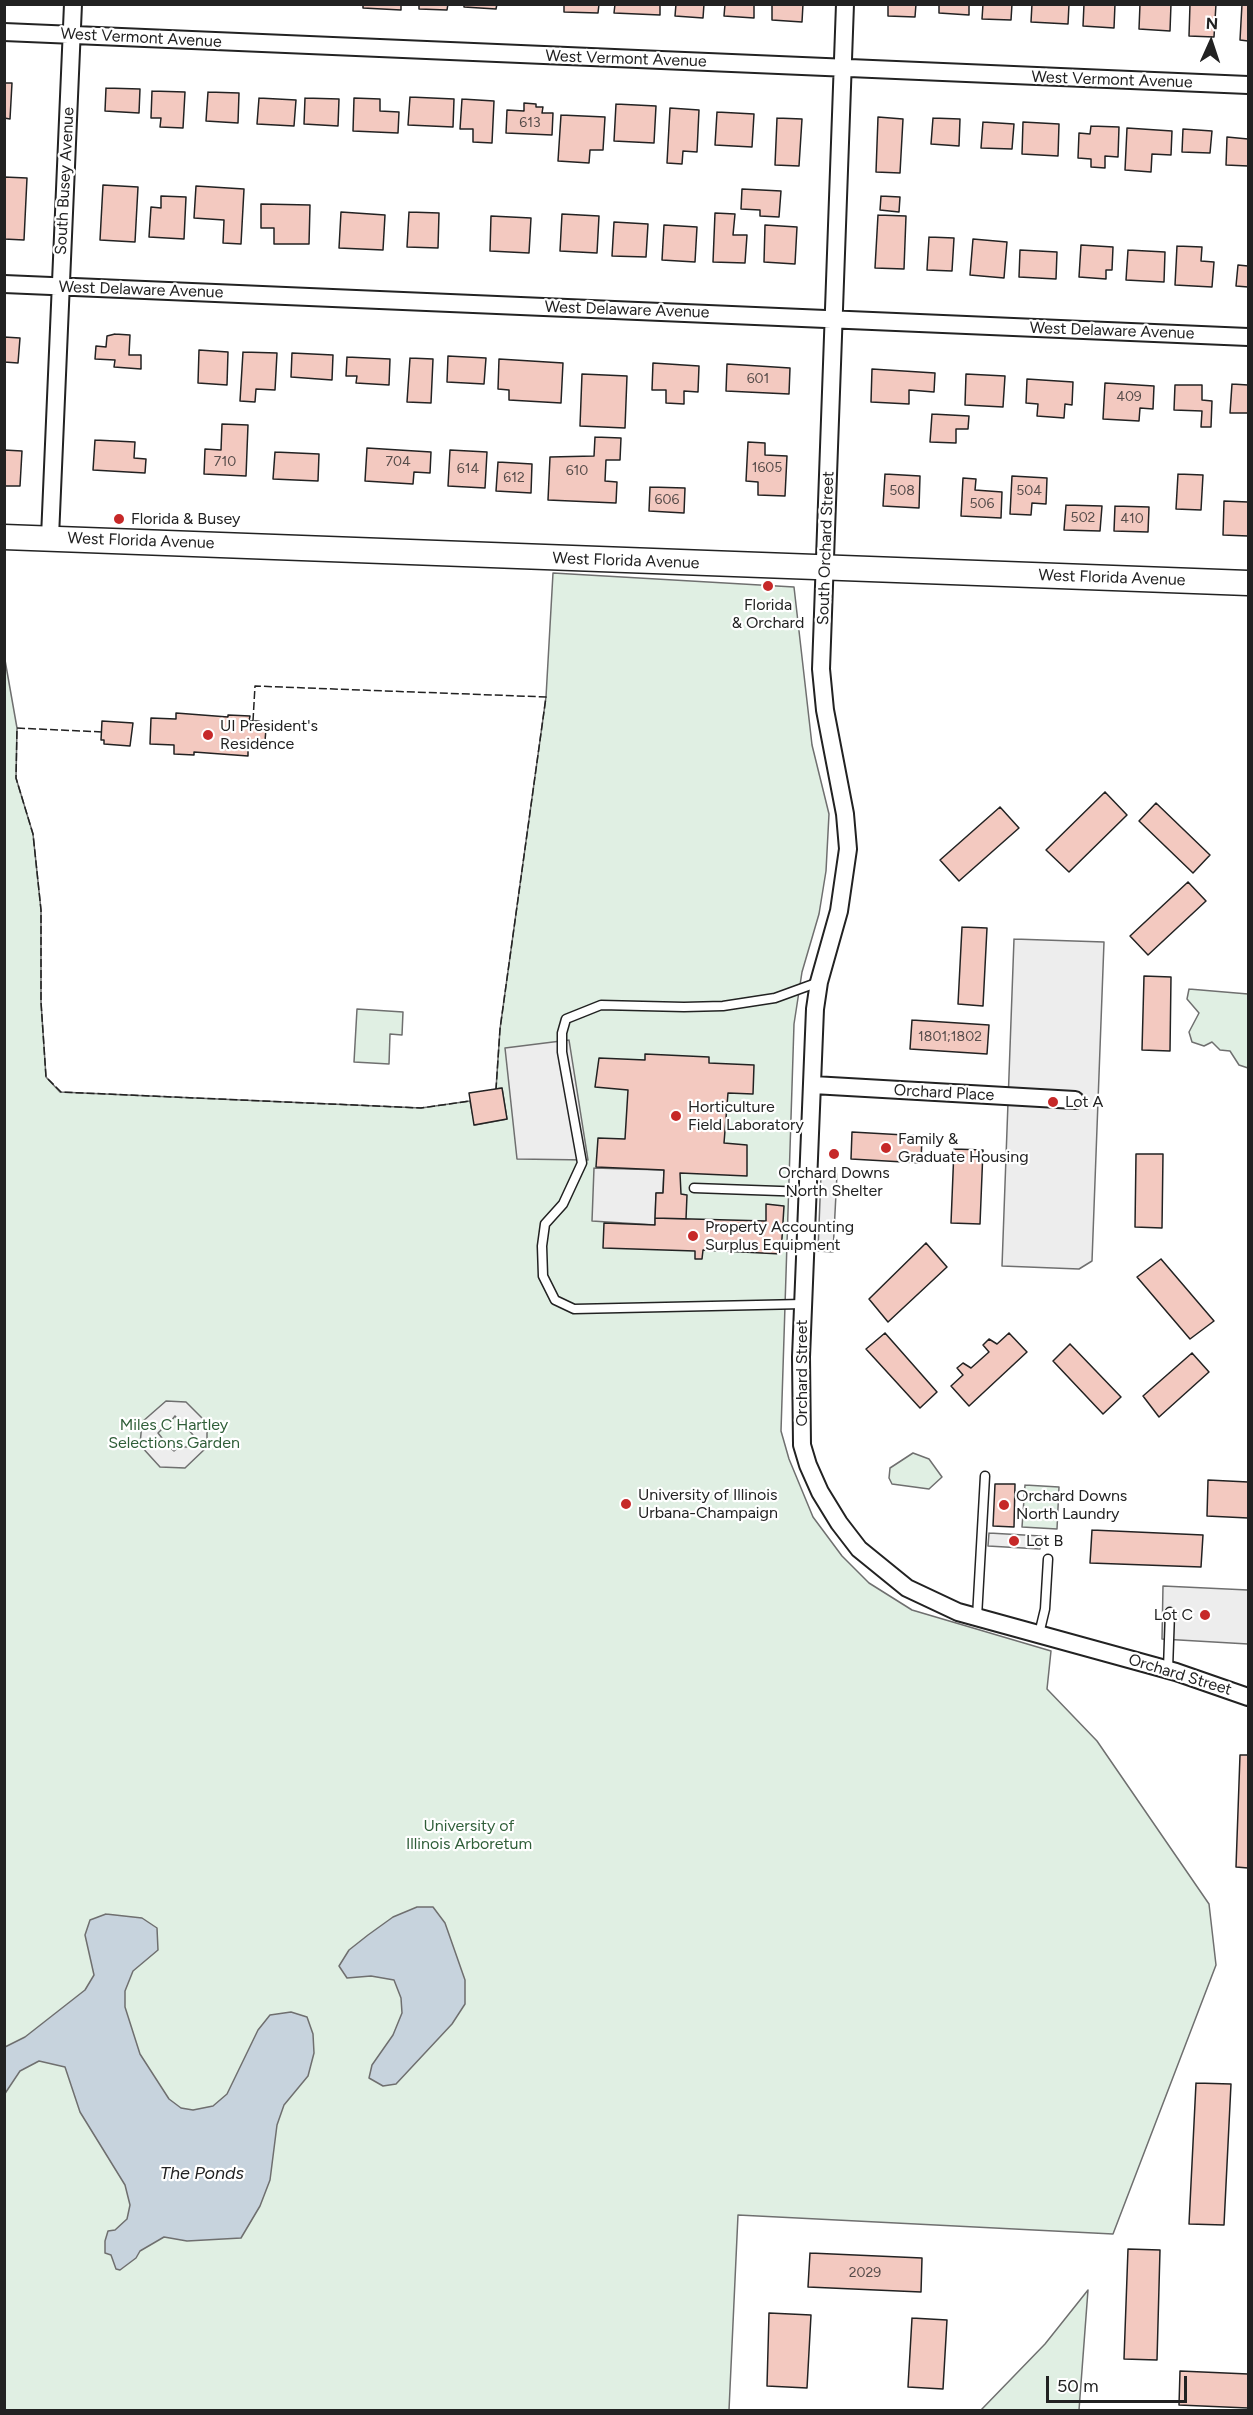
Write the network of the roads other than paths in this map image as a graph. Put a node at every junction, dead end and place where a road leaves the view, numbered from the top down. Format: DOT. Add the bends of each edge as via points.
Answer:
graph roads {
  1 [pos="73,4"];
  2 [pos="846,4"];
  3 [pos="4,32"];
  4 [pos="71,35"];
  5 [pos="843,68"];
  6 [pos="1248,85"];
  7 [pos="4,284"];
  8 [pos="59,286"];
  9 [pos="835,319"];
  10 [pos="1248,337"];
  11 [pos="4,537"];
  12 [pos="50,537"];
  13 [pos="825,568"];
  14 [pos="1248,583"];
  15 [pos="819,981"];
  16 [pos="813,1085"];
  17 [pos="1075,1100"];
  18 [pos="694,1188"];
  19 [pos="808,1192"];
  20 [pos="803,1304"];
  21 [pos="985,1476"];
  22 [pos="1048,1559"];
  23 [pos="1170,1612"];
  24 [pos="977,1617"];
  25 [pos="1039,1634"];
  26 [pos="1168,1669"];
  27 [pos="1248,1697"];
  1 -- 4 [label="street, South Busey Avenue"];
  2 -- 5 [label="street, South Orchard Street"];
  3 -- 4 [label="street, West Vermont Avenue"];
  4 -- 5 [label="street, West Vermont Avenue"];
  4 -- 8 [label="street, South Busey Avenue"];
  5 -- 6 [label="street, West Vermont Avenue"];
  5 -- 9 [label="street, South Orchard Street"];
  7 -- 8 [label="street, West Delaware Avenue"];
  8 -- 9 [label="street, West Delaware Avenue"];
  8 -- 12 [label="street, South Busey Avenue"];
  9 -- 10 [label="street, West Delaware Avenue"];
  9 -- 13 [label="street, South Orchard Street"];
  11 -- 12 [label="main road, West Florida Avenue"];
  12 -- 13 [label="main road, West Florida Avenue"];
  13 -- 14 [label="main road, West Florida Avenue"];
  13 -- 15 [label="street, South Orchard Street" via="821,669 848,849 839,911"];
  15 -- 16 [label="street, South Orchard Street"];
  15 -- 20 [label="lane" via="775,998 684,1007 601,1005 566,1019 562,1052 582,1163 563,1204 545,1224 542,1246 543,1276 555,1300 574,1309"];
  16 -- 17 [label="street, Orchard Place"];
  16 -- 19 [label="street, Orchard Street"];
  18 -- 19 [label="lane"];
  19 -- 20 [label="street, Orchard Street"];
  20 -- 24 [label="street, Orchard Street" via="802,1445 820,1492 853,1540 879,1567 936,1604"];
  21 -- 24 [label="lane"];
  22 -- 25 [label="lane"];
  23 -- 26 [label="lane"];
  24 -- 25 [label="street, Orchard Street"];
  25 -- 26 [label="street, Orchard Street"];
  26 -- 27 [label="street, Orchard Street"];
}
